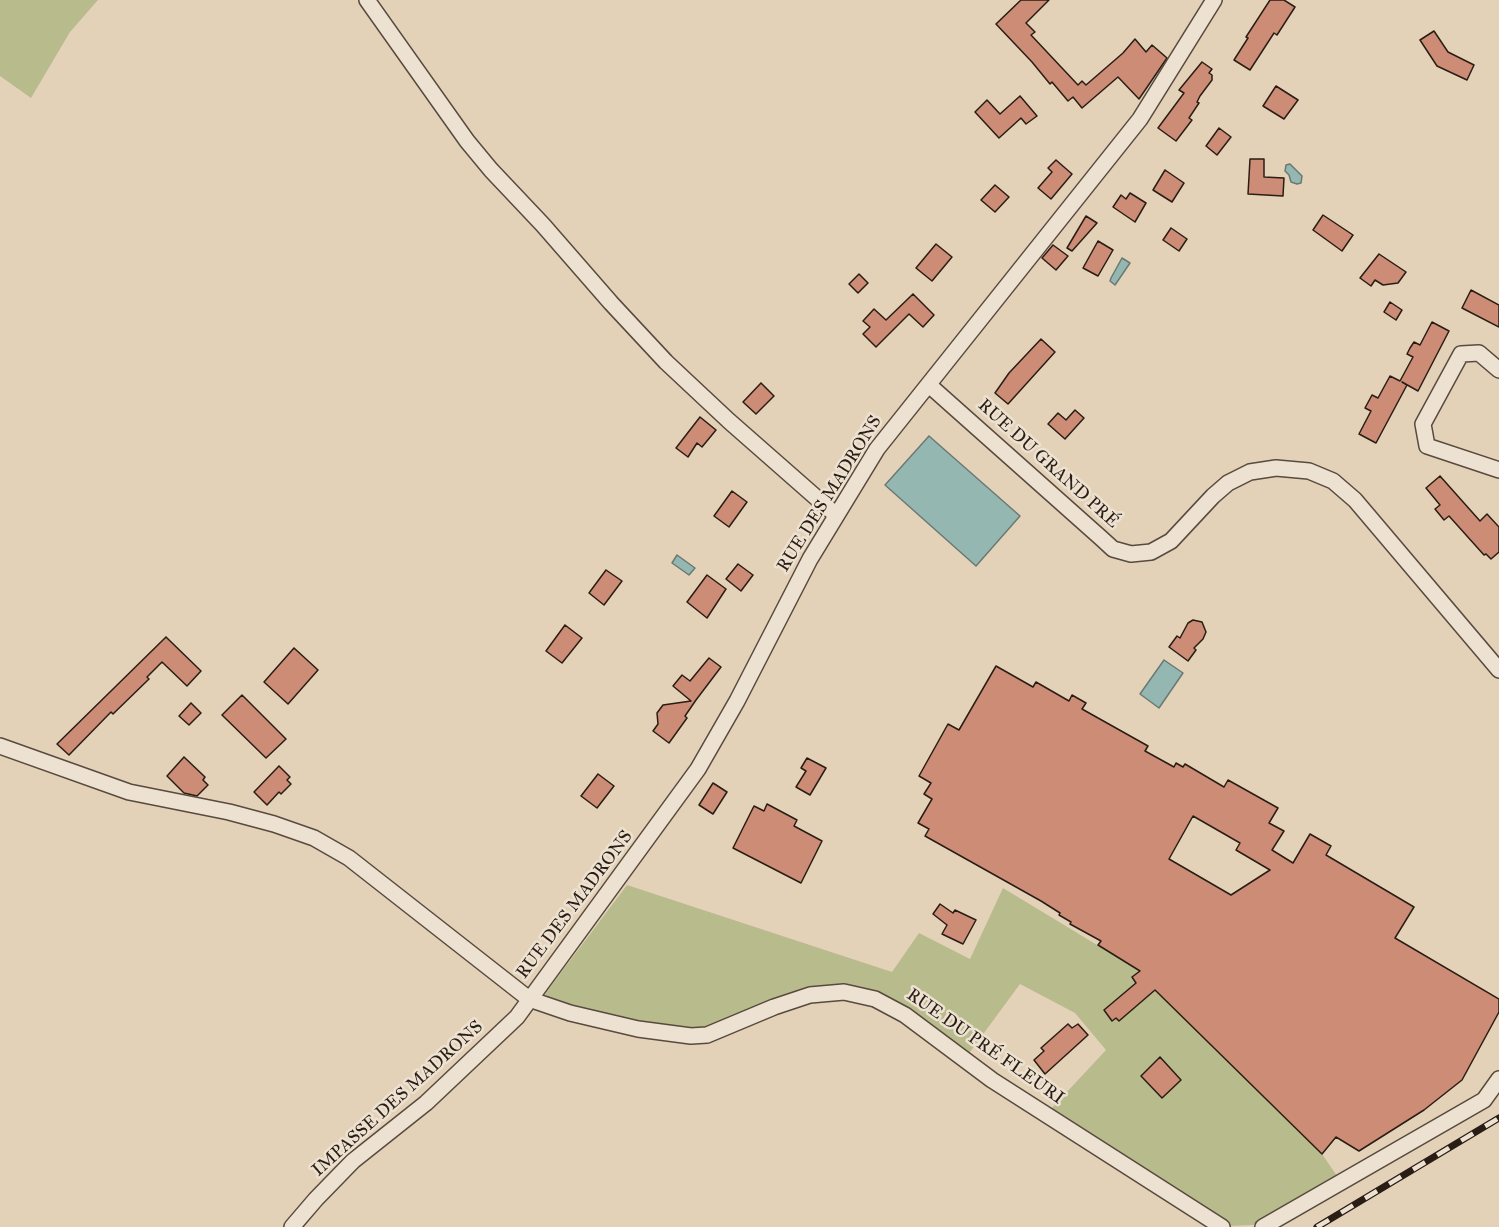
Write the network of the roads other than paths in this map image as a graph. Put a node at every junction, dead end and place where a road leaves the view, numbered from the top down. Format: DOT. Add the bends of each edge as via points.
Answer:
graph roads {
  1 [pos="367,0"];
  2 [pos="1214,0"];
  3 [pos="1499,370"];
  4 [pos="929,385"];
  5 [pos="1499,470"];
  6 [pos="836,515"];
  7 [pos="1499,670"];
  8 [pos="0,746"];
  9 [pos="529,999"];
  10 [pos="1499,1079"];
  11 [pos="292,1227"];
  12 [pos="1222,1227"];
  13 [pos="1263,1227"];
  1 -- 6 [label="street" via="467,141 611,303 674,369"];
  2 -- 4 [label="street, RUE DES MADRONS" via="1140,119"];
  3 -- 5 [label="street" via="1479,353 1461,354 1423,424 1426,446"];
  4 -- 6 [label="street, RUE DES MADRONS" via="877,449"];
  4 -- 7 [label="street, RUE DU GRAND PRÉ" via="1113,549 1131,554 1151,552 1171,541 1213,496 1250,472 1276,468 1309,471 1333,481 1355,500"];
  6 -- 9 [label="street, RUE DES MADRONS" via="698,769"];
  8 -- 9 [label="street, RUE DU PRÉ FLEURI" via="129,792 259,820 314,838 349,858"];
  9 -- 11 [label="street, IMPASSE DES MADRONS" via="518,1017 426,1103 353,1161"];
  9 -- 12 [label="street, RUE DU PRÉ FLEURI" via="638,1029 691,1036 707,1035 810,995 844,992 866,996 905,1014 992,1080"];
  10 -- 13 [label="street" via="1484,1100"];
}
